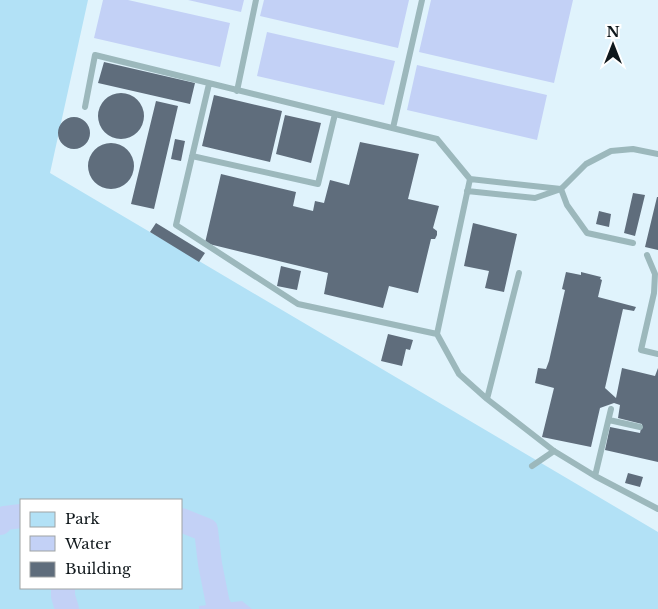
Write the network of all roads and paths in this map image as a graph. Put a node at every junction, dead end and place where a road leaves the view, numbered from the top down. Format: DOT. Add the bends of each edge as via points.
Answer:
graph roads {
  1 [pos="256,0"];
  2 [pos="422,0"];
  3 [pos="209,84"];
  4 [pos="237,91"];
  5 [pos="85,107"];
  6 [pos="335,114"];
  7 [pos="393,128"];
  8 [pos="658,154"];
  9 [pos="192,156"];
  10 [pos="470,179"];
  11 [pos="562,189"];
  12 [pos="467,191"];
  13 [pos="633,243"];
  14 [pos="647,255"];
  15 [pos="519,273"];
  16 [pos="437,334"];
  17 [pos="658,354"];
  18 [pos="487,399"];
  19 [pos="612,409"];
  20 [pos="609,420"];
  21 [pos="640,427"];
  22 [pos="554,451"];
  23 [pos="532,466"];
  24 [pos="595,476"];
  25 [pos="658,509"];
  1 -- 4 [label="lane"];
  2 -- 7 [label="lane"];
  3 -- 4 [label="lane"];
  3 -- 5 [label="lane" via="95,55"];
  3 -- 9 [label="lane"];
  4 -- 6 [label="lane"];
  6 -- 7 [label="lane"];
  6 -- 9 [label="lane" via="318,184"];
  7 -- 10 [label="lane" via="437,139"];
  8 -- 11 [label="lane" via="633,149 611,151 586,164"];
  9 -- 16 [label="lane" via="176,225 298,304"];
  10 -- 11 [label="lane"];
  10 -- 12 [label="lane"];
  11 -- 12 [label="lane" via="535,198"];
  11 -- 13 [label="lane" via="567,205 587,233"];
  12 -- 16 [label="lane"];
  14 -- 17 [label="lane" via="655,274 654,293 641,350"];
  15 -- 18 [label="lane"];
  16 -- 18 [label="lane" via="459,374"];
  18 -- 22 [label="lane"];
  19 -- 20 [label="lane"];
  20 -- 21 [label="lane"];
  20 -- 24 [label="lane"];
  22 -- 23 [label="lane"];
  22 -- 24 [label="lane"];
  24 -- 25 [label="lane"];
}
